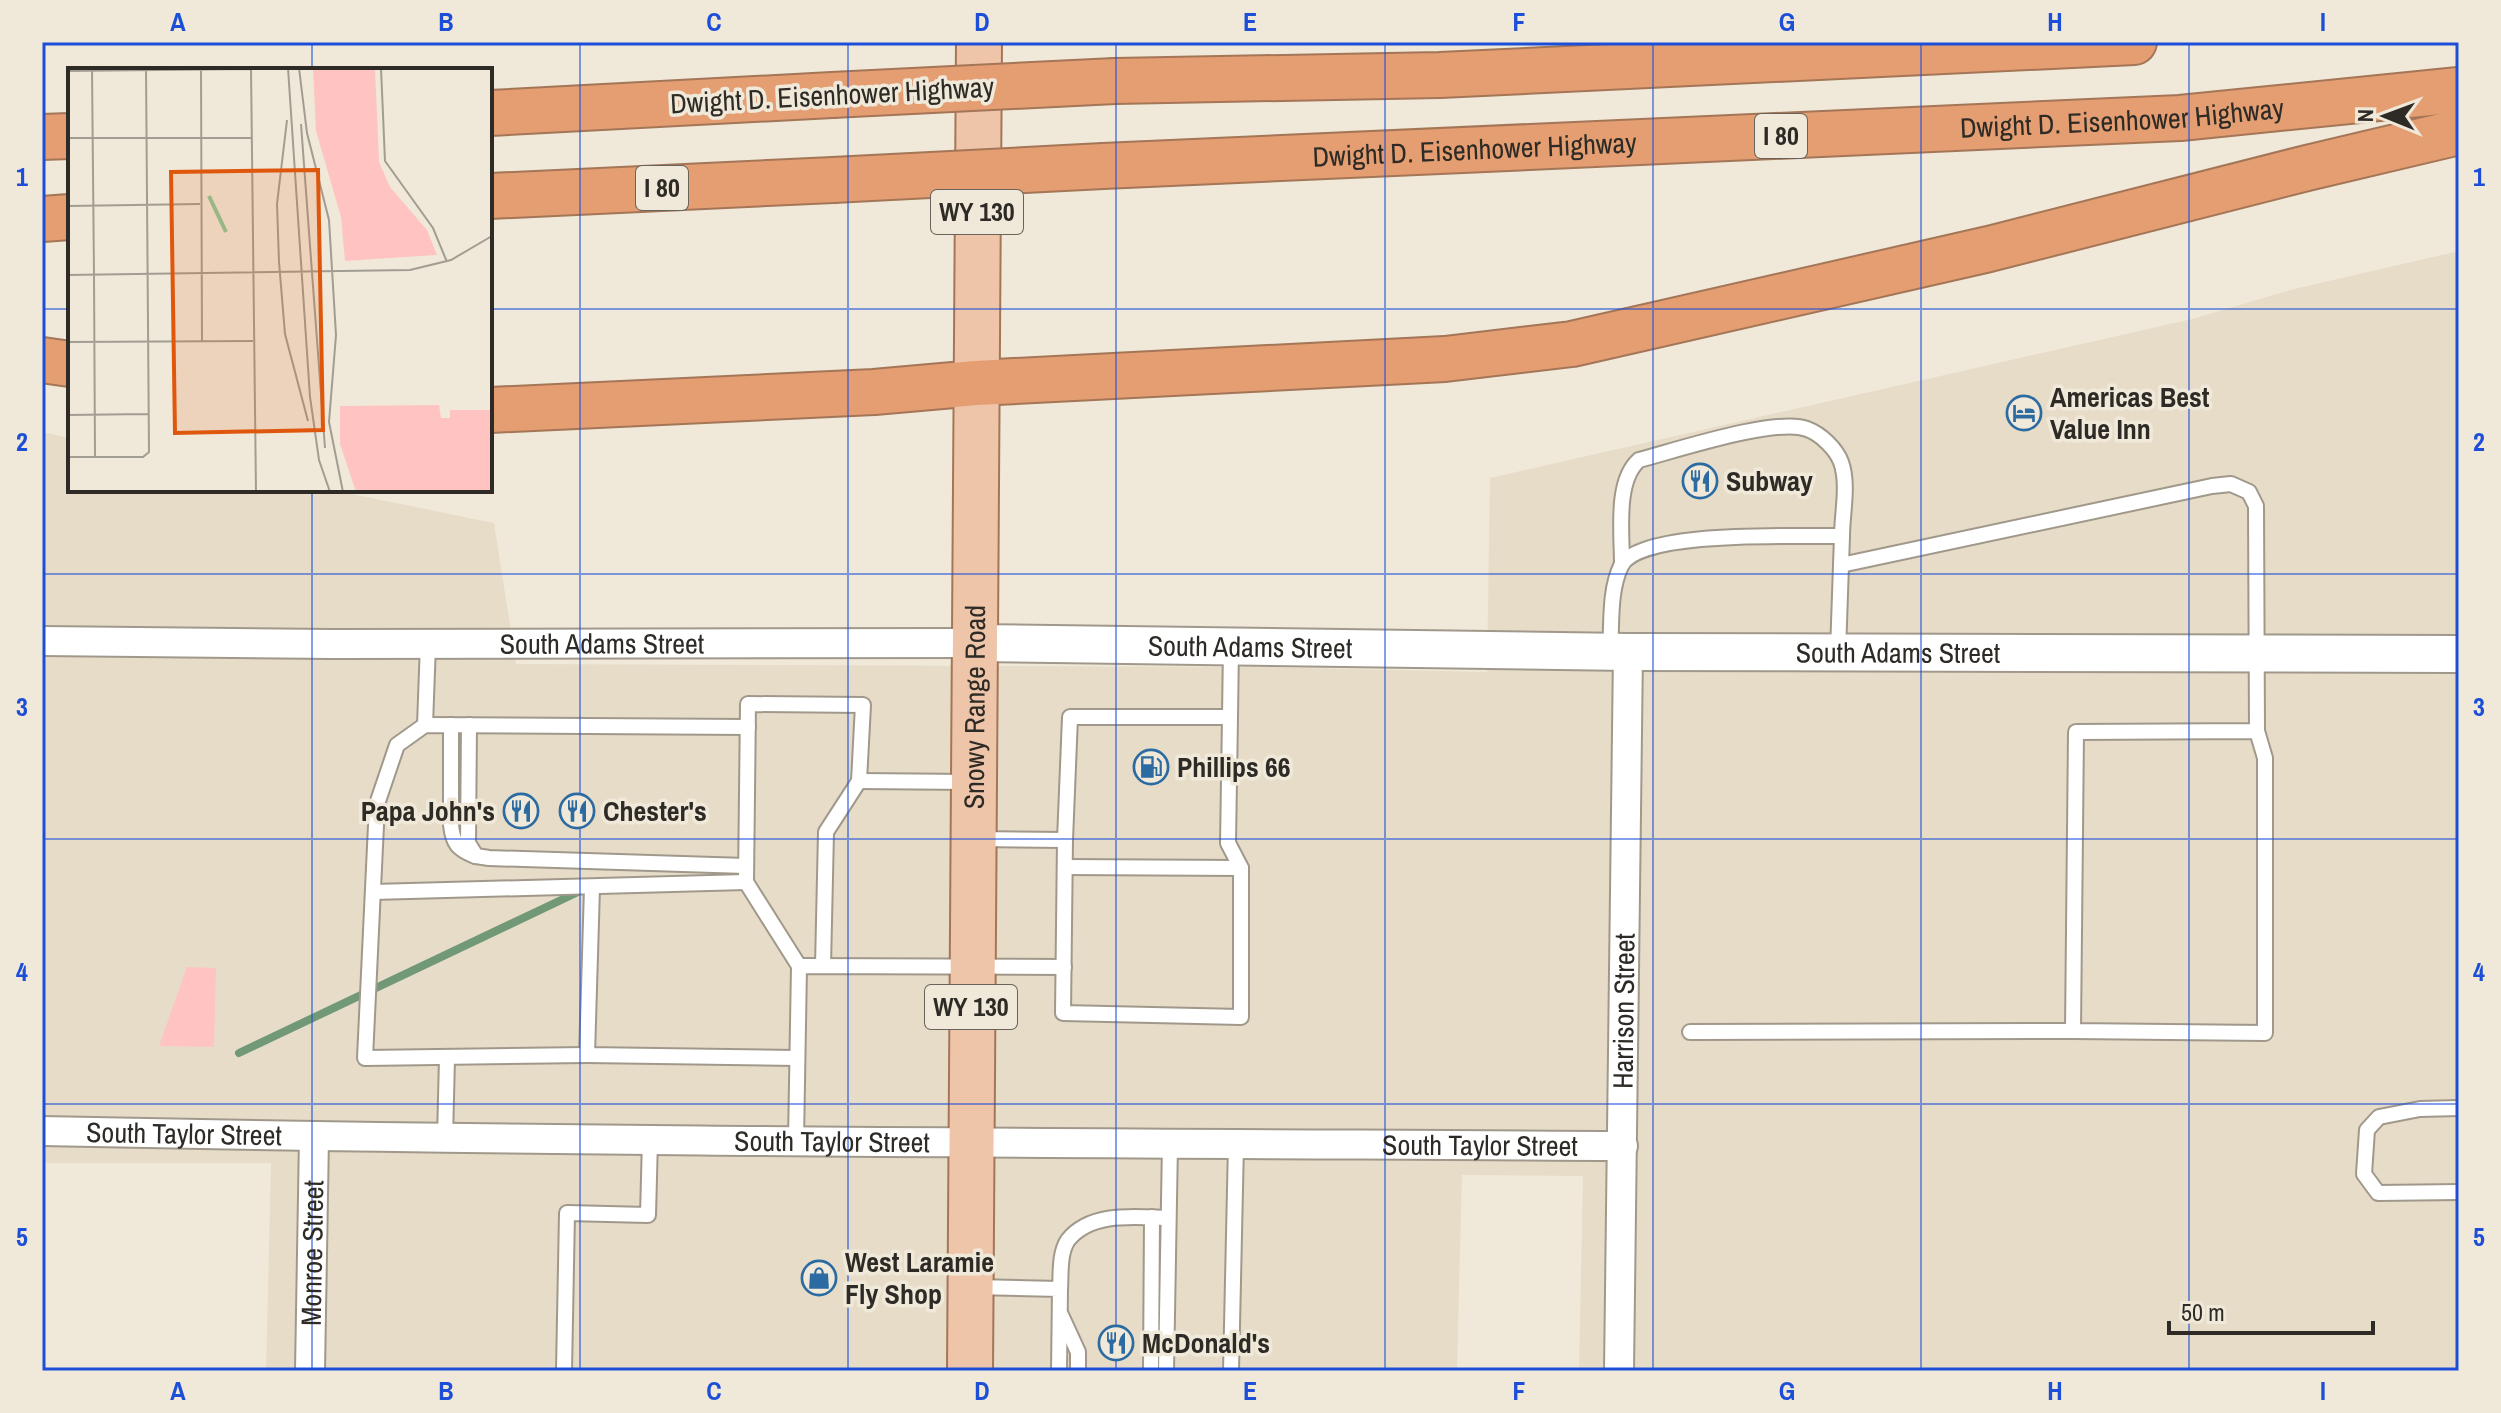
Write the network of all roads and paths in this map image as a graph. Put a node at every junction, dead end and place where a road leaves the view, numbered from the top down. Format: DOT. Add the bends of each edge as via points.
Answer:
graph roads {
  1 [pos="979,42"];
  2 [pos="2134,42"];
  3 [pos="2459,90"];
  4 [pos="492,113"];
  5 [pos="2459,132"];
  6 [pos="68,136"];
  7 [pos="42,137"];
  8 [pos="492,196"];
  9 [pos="68,217"];
  10 [pos="42,219"];
  11 [pos="42,360"];
  12 [pos="68,364"];
  13 [pos="976,383"];
  14 [pos="492,410"];
  15 [pos="1842,536"];
  16 [pos="1622,564"];
  17 [pos="1841,565"];
  18 [pos="42,641"];
  19 [pos="974,643"];
  20 [pos="428,644"];
  21 [pos="1231,646"];
  22 [pos="1619,651"];
  23 [pos="1838,653"];
  24 [pos="2258,654"];
  25 [pos="2459,654"];
  26 [pos="1230,717"];
  27 [pos="425,725"];
  28 [pos="451,725"];
  29 [pos="469,725"];
  30 [pos="748,727"];
  31 [pos="2257,731"];
  32 [pos="859,781"];
  33 [pos="973,782"];
  34 [pos="973,839"];
  35 [pos="1065,840"];
  36 [pos="476,856"];
  37 [pos="746,866"];
  38 [pos="1065,867"];
  39 [pos="1241,868"];
  40 [pos="746,882"];
  41 [pos="592,888"];
  42 [pos="373,892"];
  43 [pos="799,966"];
  44 [pos="823,966"];
  45 [pos="972,966"];
  46 [pos="1064,967"];
  47 [pos="2073,1031"];
  48 [pos="1690,1032"];
  49 [pos="587,1055"];
  50 [pos="447,1058"];
  51 [pos="797,1058"];
  52 [pos="2459,1108"];
  53 [pos="42,1131"];
  54 [pos="314,1137"];
  55 [pos="445,1138"];
  56 [pos="650,1140"];
  57 [pos="796,1141"];
  58 [pos="970,1143"];
  59 [pos="1170,1144"];
  60 [pos="1236,1144"];
  61 [pos="1623,1146"];
  62 [pos="2459,1192"];
  63 [pos="1152,1217"];
  64 [pos="1168,1218"];
  65 [pos="970,1287"];
  66 [pos="1060,1289"];
  67 [pos="1060,1311"];
  68 [pos="310,1371"];
  69 [pos="564,1371"];
  70 [pos="970,1371"];
  71 [pos="1059,1371"];
  72 [pos="1078,1371"];
  73 [pos="1151,1371"];
  74 [pos="1166,1371"];
  75 [pos="1231,1371"];
  76 [pos="1619,1371"];
  1 -- 13 [label="main road, Snowy Range Road / WY 130"];
  2 -- 4 [label="highway, Dwight D. Eisenhower Highway, bridge" via="1440,75 1115,81"];
  3 -- 8 [label="highway, Dwight D. Eisenhower Highway / I 80, bridge" via="2180,118"];
  5 -- 13 [label="highway" via="1989,249 1572,344 1445,359"];
  6 -- 7 [label="highway"];
  9 -- 10 [label="highway"];
  11 -- 12 [label="highway"];
  13 -- 14 [label="highway"];
  13 -- 19 [label="main road, Snowy Range Road / WY 130"];
  15 -- 16 [label="lane" via="1681,539 1637,550"];
  15 -- 16 [label="lane" via="1840,459 1824,438 1805,428 1754,431 1639,460 1631,467 1623,486"];
  15 -- 17 [label="lane"];
  16 -- 22 [label="lane" via="1613,596"];
  17 -- 23 [label="lane"];
  17 -- 24 [label="lane" via="2231,484 2249,492 2256,506"];
  18 -- 20 [label="street, South Adams Street"];
  19 -- 20 [label="street, South Adams Street"];
  19 -- 21 [label="street, South Adams Street"];
  19 -- 33 [label="main road, Snowy Range Road / WY 130"];
  20 -- 27 [label="lane"];
  21 -- 22 [label="street, South Adams Street"];
  21 -- 26 [label="lane"];
  22 -- 23 [label="street, South Adams Street"];
  22 -- 61 [label="street, Harrison Street"];
  23 -- 24 [label="street, South Adams Street"];
  24 -- 25 [label="street, South Adams Street"];
  24 -- 31 [label="lane"];
  26 -- 35 [label="lane" via="1070,717"];
  26 -- 39 [label="lane" via="1228,843"];
  27 -- 28 [label="lane"];
  27 -- 42 [label="lane" via="397,745 377,804"];
  28 -- 29 [label="lane"];
  28 -- 36 [label="lane" via="453,841"];
  29 -- 30 [label="lane"];
  29 -- 36 [label="lane" via="468,843"];
  30 -- 32 [label="lane" via="748,704 863,705"];
  30 -- 37 [label="lane"];
  31 -- 47 [label="lane" via="2076,732"];
  31 -- 47 [label="lane" via="2265,758 2265,1033"];
  32 -- 33 [label="lane"];
  32 -- 44 [label="lane" via="826,832"];
  33 -- 34 [label="main road, Snowy Range Road / WY 130"];
  34 -- 35 [label="lane"];
  34 -- 45 [label="main road, Snowy Range Road / WY 130"];
  35 -- 38 [label="lane"];
  36 -- 37 [label="lane"];
  37 -- 40 [label="lane"];
  38 -- 39 [label="lane"];
  38 -- 46 [label="lane"];
  39 -- 46 [label="lane" via="1241,1017 1063,1013"];
  40 -- 41 [label="lane"];
  40 -- 43 [label="lane"];
  41 -- 42 [label="lane"];
  41 -- 49 [label="lane"];
  42 -- 50 [label="lane" via="365,1058"];
  43 -- 44 [label="lane"];
  43 -- 51 [label="lane"];
  44 -- 45 [label="lane"];
  45 -- 46 [label="lane"];
  45 -- 58 [label="main road, Snowy Range Road / WY 130"];
  47 -- 48 [label="lane"];
  49 -- 50 [label="lane"];
  49 -- 51 [label="lane"];
  50 -- 55 [label="lane"];
  51 -- 57 [label="lane"];
  52 -- 62 [label="lane" via="2379,1117 2367,1130 2364,1174 2378,1193"];
  53 -- 54 [label="street, South Taylor Street"];
  54 -- 55 [label="street, South Taylor Street"];
  54 -- 68 [label="street, Monroe Street"];
  55 -- 56 [label="street, South Taylor Street"];
  56 -- 57 [label="street, South Taylor Street"];
  56 -- 69 [label="lane" via="648,1215 567,1213"];
  57 -- 58 [label="street, South Taylor Street"];
  58 -- 59 [label="street, South Taylor Street"];
  58 -- 65 [label="main road, Snowy Range Road / WY 130"];
  59 -- 60 [label="street, South Taylor Street"];
  59 -- 64 [label="lane"];
  60 -- 61 [label="street, South Taylor Street"];
  60 -- 75 [label="lane"];
  61 -- 76 [label="street, Harrison Street"];
  63 -- 64 [label="lane"];
  63 -- 66 [label="lane" via="1106,1218 1078,1233 1062,1255"];
  63 -- 73 [label="lane"];
  64 -- 74 [label="lane"];
  65 -- 66 [label="lane"];
  65 -- 70 [label="main road, Snowy Range Road / WY 130"];
  66 -- 67 [label="lane"];
  67 -- 71 [label="lane"];
  67 -- 72 [label="lane" via="1078,1352"];
}
